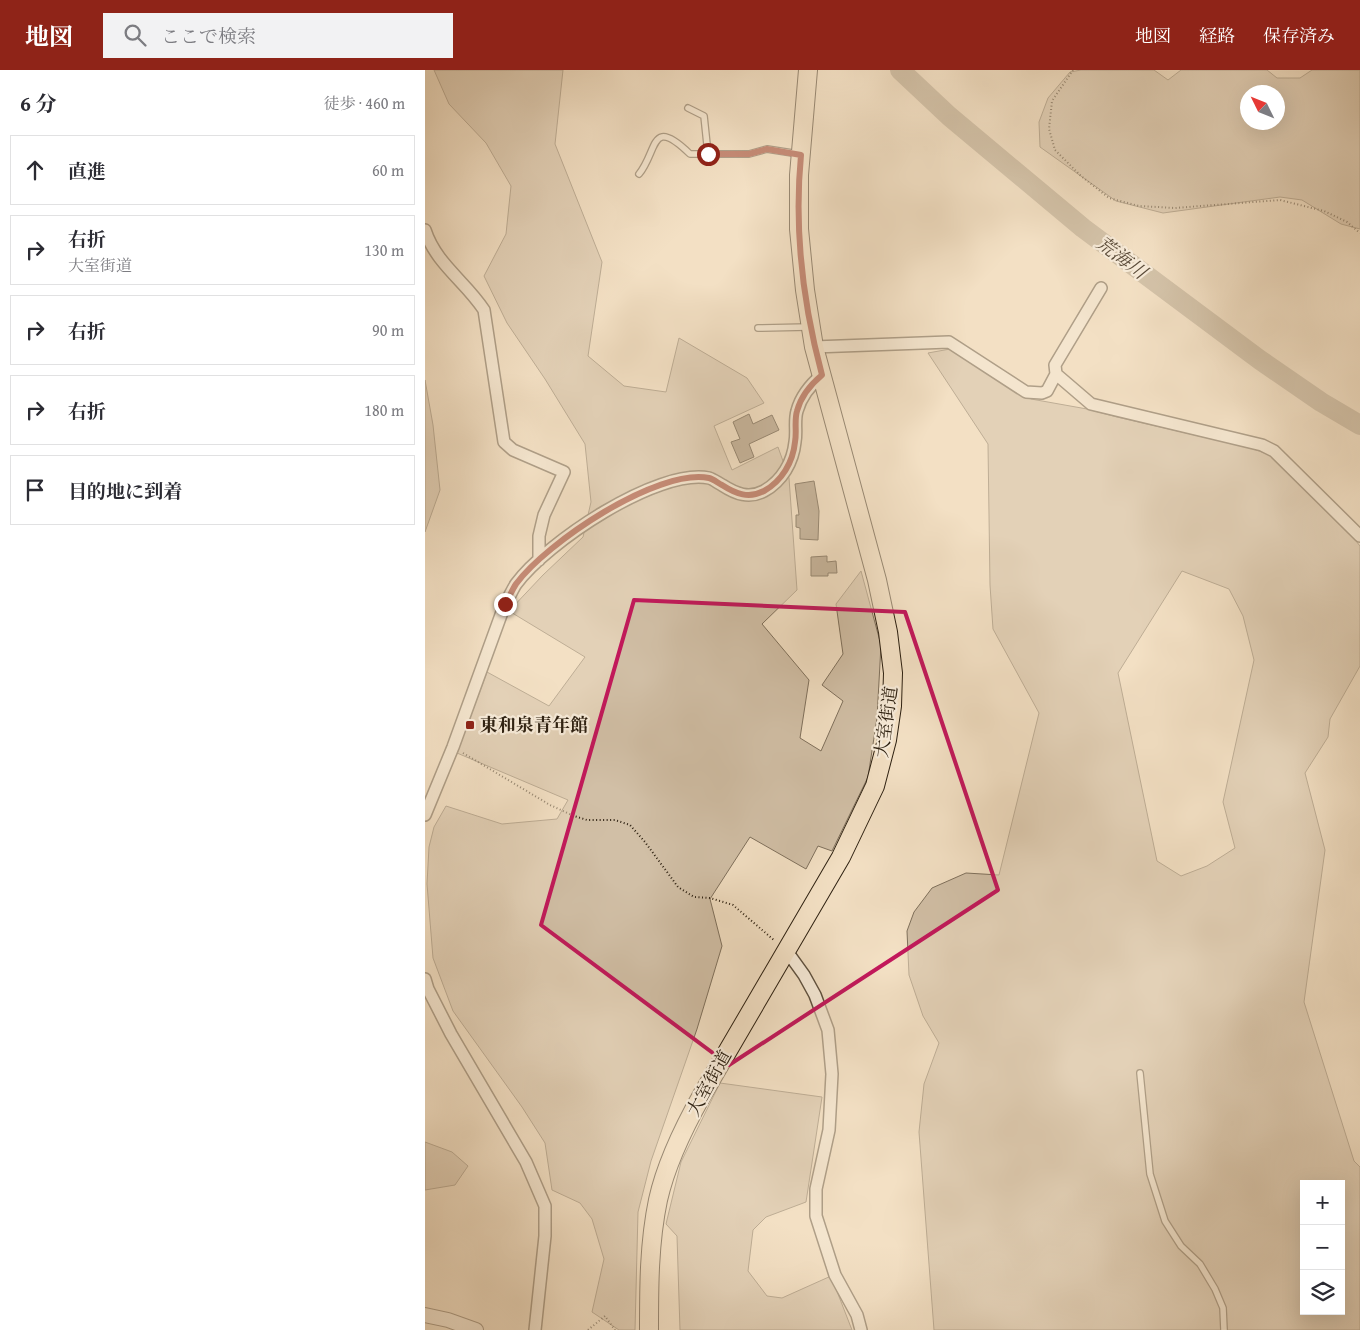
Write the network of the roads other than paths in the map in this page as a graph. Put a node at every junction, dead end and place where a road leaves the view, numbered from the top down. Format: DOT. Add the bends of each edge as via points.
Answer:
graph roads {
  1 [pos="808,70"];
  2 [pos="688,108"];
  3 [pos="708,154"];
  4 [pos="801,155"];
  5 [pos="639,174"];
  6 [pos="425,230"];
  7 [pos="1101,288"];
  8 [pos="811,327"];
  9 [pos="758,328"];
  10 [pos="814,347"];
  11 [pos="1056,374"];
  12 [pos="822,375"];
  13 [pos="1360,536"];
  14 [pos="539,560"];
  15 [pos="425,815"];
  16 [pos="786,950"];
  17 [pos="425,979"];
  18 [pos="1140,1073"];
  19 [pos="425,1315"];
  20 [pos="476,1330"];
  21 [pos="535,1330"];
  22 [pos="649,1330"];
  23 [pos="861,1330"];
  24 [pos="1223,1330"];
  1 -- 4 [label="main road, 大室街道"];
  2 -- 3 [label="lane" via="704,116"];
  3 -- 4 [label="lane" via="749,154 767,149"];
  3 -- 5 [label="lane" via="690,154 677,140 664,137 653,145 646,166"];
  4 -- 8 [label="main road, 大室街道" via="799,229"];
  6 -- 14 [label="street" via="429,245 484,310 504,442 513,450 564,472 544,516 539,536"];
  7 -- 11 [label="street" via="1055,365"];
  8 -- 9 [label="lane"];
  8 -- 10 [label="main road, 大室街道"];
  10 -- 11 [label="street" via="949,342 1026,392 1047,391"];
  10 -- 12 [label="main road, 大室街道"];
  11 -- 13 [label="street" via="1091,404 1262,445 1274,451"];
  12 -- 14 [label="street" via="809,386 796,413 791,462 782,476 765,490 751,496 730,491 710,478 679,478 593,517"];
  12 -- 16 [label="main road, 大室街道" via="885,613 893,673 892,706 875,786 841,857"];
  14 -- 15 [label="street" via="516,584 505,604"];
  16 -- 22 [label="main road, 大室街道" via="689,1118 666,1175 658,1200 649,1266"];
  16 -- 23 [label="street" via="815,995 829,1030 832,1074 829,1130 816,1189 816,1216 835,1275 857,1315"];
  17 -- 21 [label="street" via="451,1034 526,1162 545,1206"];
  18 -- 24 [label="lane" via="1149,1174 1165,1221 1181,1246 1200,1264 1215,1289 1223,1308"];
  19 -- 20 [label="street"];
}
